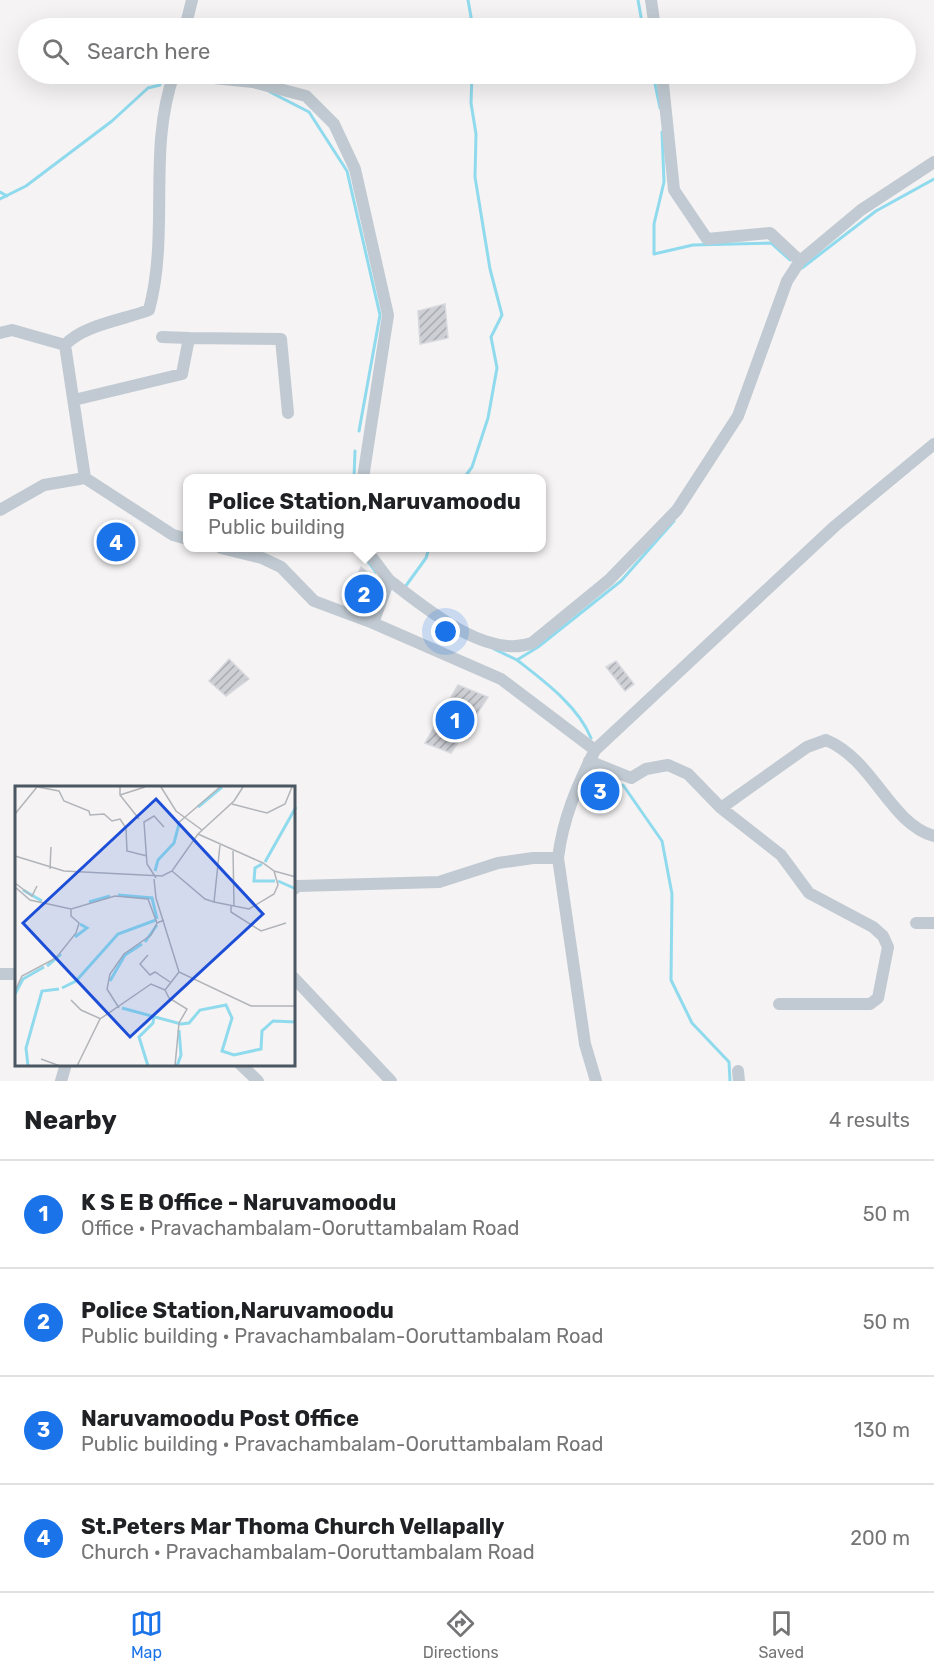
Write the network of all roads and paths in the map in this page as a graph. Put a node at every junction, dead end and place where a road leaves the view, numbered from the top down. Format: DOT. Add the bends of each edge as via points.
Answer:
graph roads {
  1 [pos="192,0"];
  2 [pos="651,0"];
  3 [pos="187,18"];
  4 [pos="654,18"];
  5 [pos="171,84"];
  6 [pos="261,84"];
  7 [pos="663,84"];
  8 [pos="934,162"];
  9 [pos="797,264"];
  10 [pos="0,333"];
  11 [pos="162,337"];
  12 [pos="189,338"];
  13 [pos="65,345"];
  14 [pos="74,400"];
  15 [pos="288,413"];
  16 [pos="934,444"];
  17 [pos="364,474"];
  18 [pos="85,478"];
  19 [pos="0,510"];
  20 [pos="183,537"];
  21 [pos="237,552"];
  22 [pos="368,552"];
  23 [pos="393,583"];
  24 [pos="373,623"];
  25 [pos="592,755"];
  26 [pos="721,808"];
  27 [pos="934,836"];
  28 [pos="558,858"];
  29 [pos="296,888"];
  30 [pos="916,923"];
  31 [pos="934,923"];
  32 [pos="296,980"];
  33 [pos="779,1004"];
  34 [pos="66,1066"];
  35 [pos="241,1066"];
  36 [pos="61,1081"];
  37 [pos="258,1081"];
  38 [pos="391,1081"];
  39 [pos="596,1081"];
  1 -- 3 [label="street"];
  2 -- 4 [label="street"];
  5 -- 13 [label="street" via="160,126 159,256 149,310 86,329"];
  6 -- 17 [label="street" via="306,96 334,124 351,160 388,315"];
  7 -- 9 [label="street" via="674,190 707,239 770,233"];
  8 -- 9 [label="street" via="861,210"];
  9 -- 23 [label="street" via="738,416 677,510 609,580 532,643 506,648 484,641 422,606"];
  10 -- 13 [label="street" via="12,330"];
  11 -- 12 [label="street"];
  12 -- 14 [label="street" via="182,374"];
  12 -- 15 [label="street" via="281,339"];
  13 -- 14 [label="street"];
  14 -- 18 [label="street"];
  16 -- 25 [label="street" via="818,542"];
  18 -- 19 [label="street" via="44,485"];
  18 -- 20 [label="street" via="173,535"];
  21 -- 24 [label="street" via="281,567 314,601"];
  22 -- 23 [label="street"];
  23 -- 24 [label="street"];
  24 -- 25 [label="street" via="501,678"];
  25 -- 26 [label="street" via="631,778 668,765 688,774"];
  25 -- 28 [label="street" via="562,828"];
  26 -- 27 [label="street" via="807,747 826,740 843,747 863,765 903,816"];
  26 -- 33 [label="street" via="781,855 809,893 873,927 888,947 878,998 870,1004"];
  28 -- 29 [label="street" via="498,863 439,882"];
  28 -- 39 [label="street" via="585,1044"];
  30 -- 31 [label="street"];
  32 -- 38 [label="street"];
  34 -- 36 [label="street"];
  35 -- 37 [label="street"];
}
